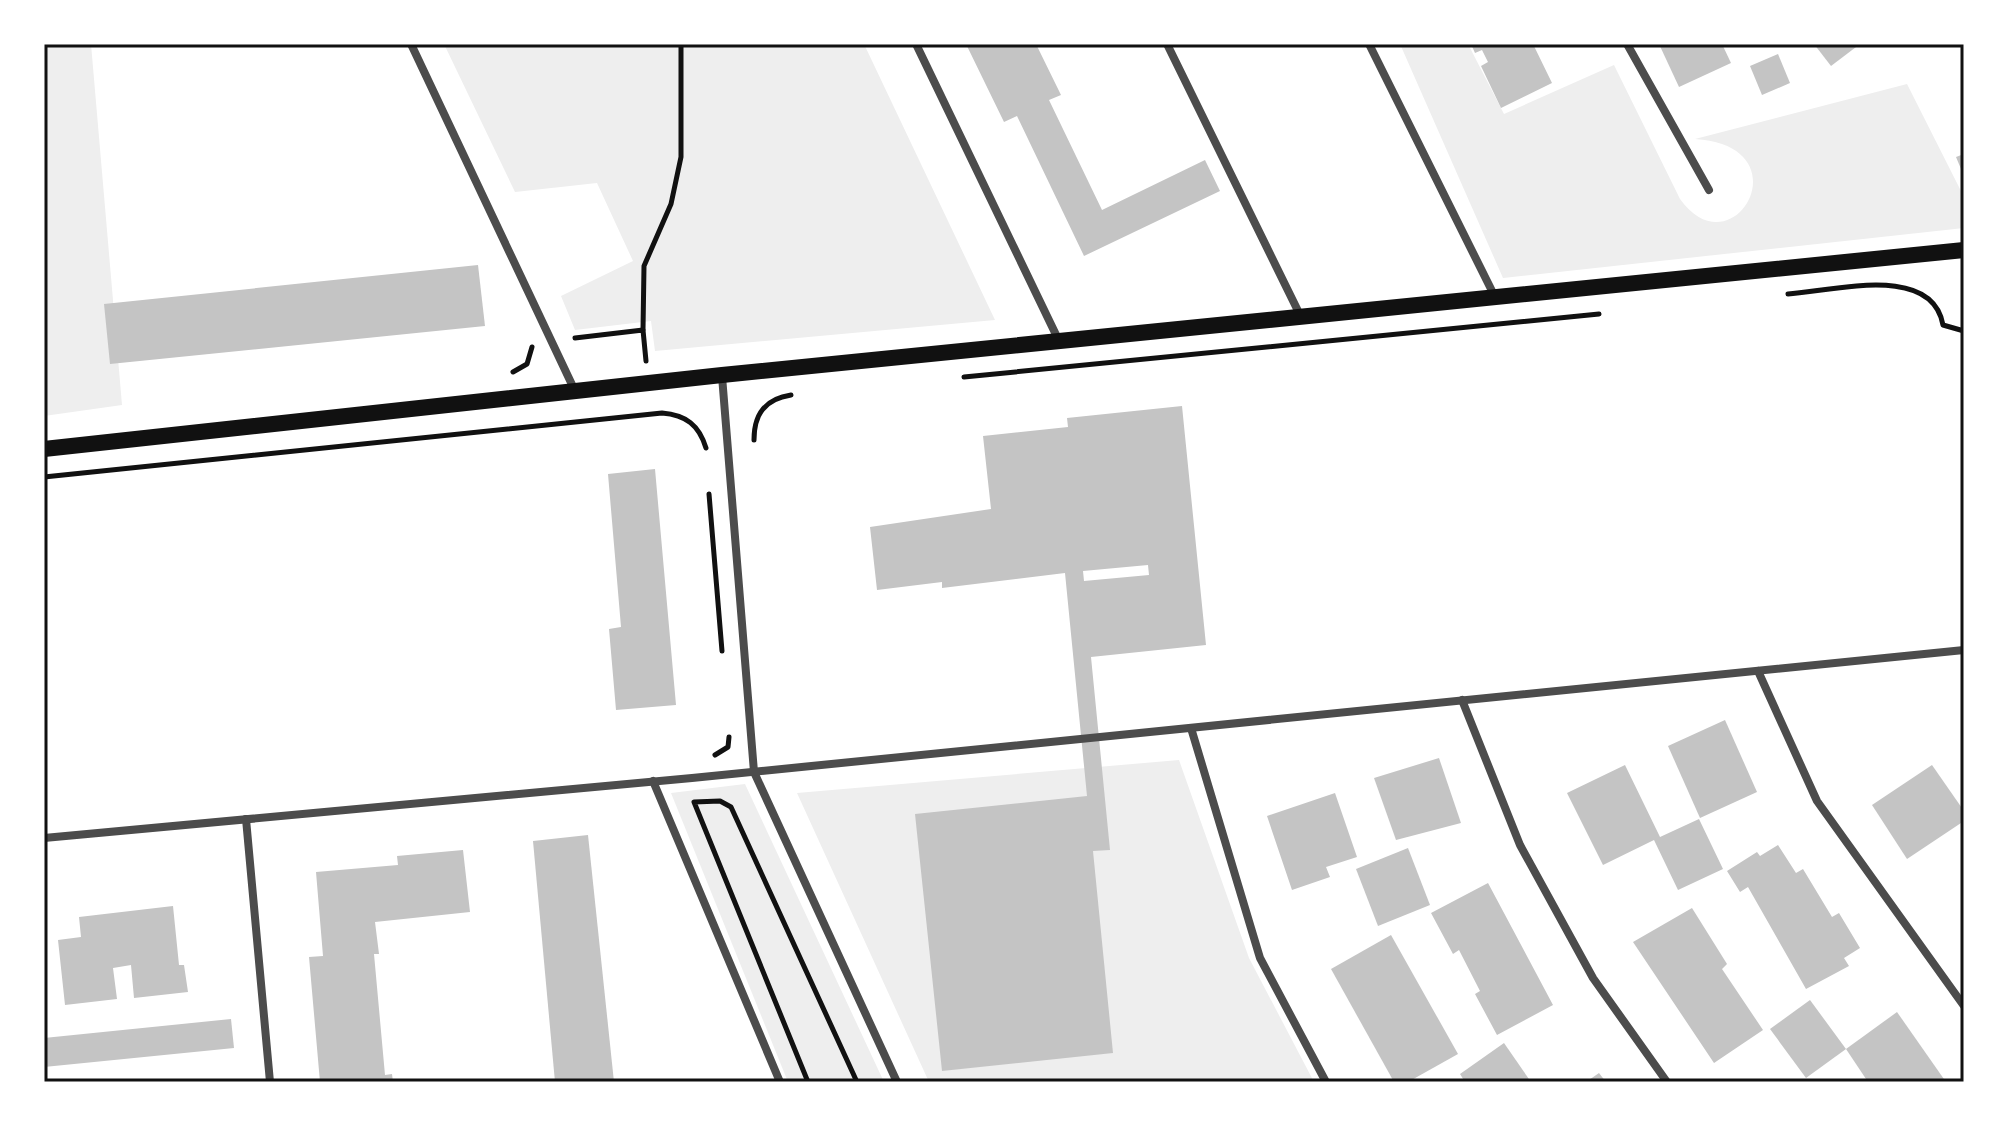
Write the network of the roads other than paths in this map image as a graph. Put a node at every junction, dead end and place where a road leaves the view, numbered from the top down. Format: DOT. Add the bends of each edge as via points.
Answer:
graph roads {
  1 [pos="411,44"];
  2 [pos="916,44"];
  3 [pos="1167,44"];
  4 [pos="1369,44"];
  5 [pos="1627,44"];
  6 [pos="1709,190"];
  7 [pos="1964,250"];
  8 [pos="1494,295"];
  9 [pos="1300,315"];
  10 [pos="1059,341"];
  11 [pos="722,375"];
  12 [pos="575,391"];
  13 [pos="44,449"];
  14 [pos="1964,650"];
  15 [pos="1758,671"];
  16 [pos="1462,700"];
  17 [pos="1191,728"];
  18 [pos="754,772"];
  19 [pos="653,781"];
  20 [pos="246,819"];
  21 [pos="44,838"];
  22 [pos="1964,1006"];
  23 [pos="270,1082"];
  24 [pos="780,1082"];
  25 [pos="897,1082"];
  26 [pos="1326,1082"];
  27 [pos="1667,1082"];
  1 -- 12 [label="street"];
  2 -- 10 [label="street"];
  3 -- 9 [label="street"];
  4 -- 8 [label="street"];
  5 -- 6 [label="street"];
  7 -- 8 [label="main road"];
  8 -- 9 [label="main road"];
  9 -- 10 [label="main road"];
  10 -- 11 [label="main road"];
  11 -- 12 [label="main road"];
  11 -- 18 [label="street"];
  12 -- 13 [label="main road"];
  14 -- 15 [label="street"];
  15 -- 16 [label="street"];
  15 -- 22 [label="street" via="1817,801"];
  16 -- 17 [label="street"];
  16 -- 27 [label="street" via="1528,859 1593,978"];
  17 -- 18 [label="street"];
  17 -- 26 [label="street" via="1260,958"];
  18 -- 19 [label="street"];
  18 -- 25 [label="street"];
  19 -- 20 [label="street"];
  19 -- 24 [label="street"];
  20 -- 21 [label="street"];
  20 -- 23 [label="street"];
}
